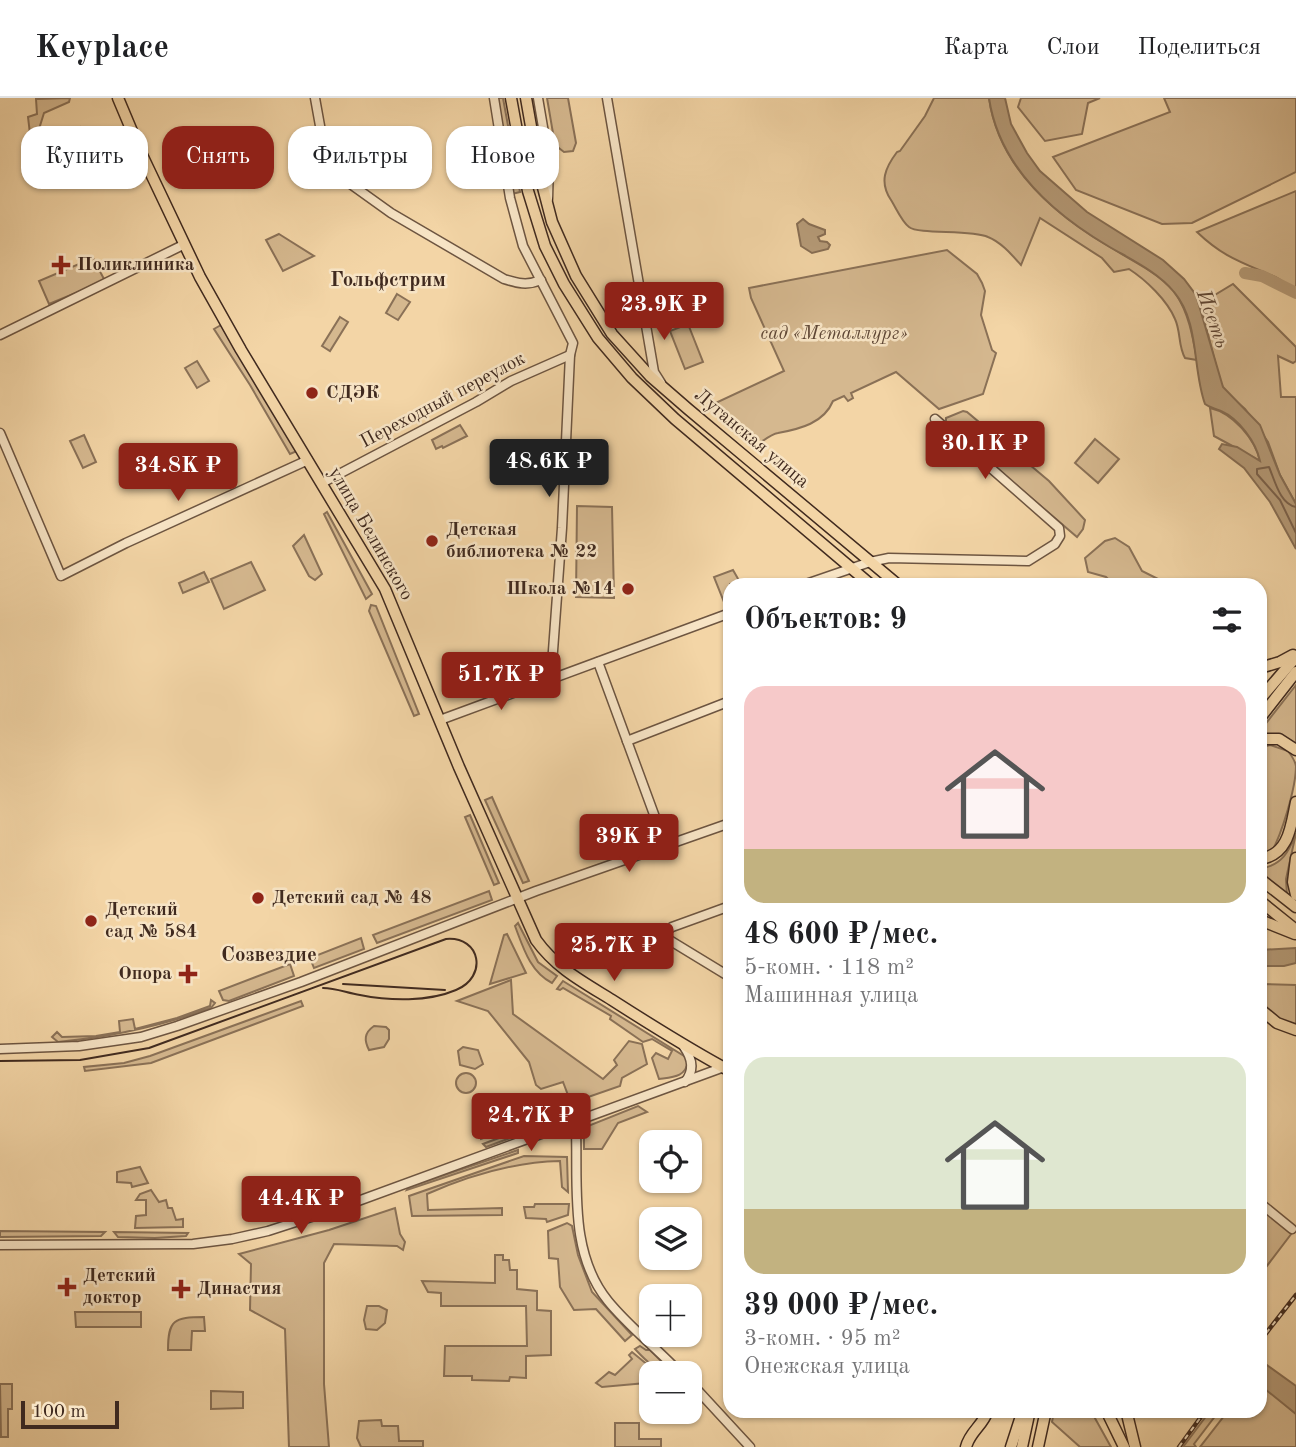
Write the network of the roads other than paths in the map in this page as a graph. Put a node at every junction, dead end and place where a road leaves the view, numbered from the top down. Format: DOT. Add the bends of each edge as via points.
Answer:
graph roads {
  1 [pos="118,98"];
  2 [pos="315,98"];
  3 [pos="494,98"];
  4 [pos="511,98"];
  5 [pos="526,98"];
  6 [pos="538,98"];
  7 [pos="607,98"];
  8 [pos="548,206"];
  9 [pos="183,245"];
  10 [pos="541,280"];
  11 [pos="0,335"];
  12 [pos="570,355"];
  13 [pos="663,388"];
  14 [pos="935,419"];
  15 [pos="0,433"];
  16 [pos="308,460"];
  17 [pos="322,484"];
  18 [pos="870,562"];
  19 [pos="851,570"];
  20 [pos="825,578"];
  21 [pos="862,578"];
  22 [pos="890,578"];
  23 [pos="723,616"];
  24 [pos="1296,655"];
  25 [pos="598,662"];
  26 [pos="1267,666"];
  27 [pos="1296,672"];
  28 [pos="551,678"];
  29 [pos="1267,690"];
  30 [pos="723,704"];
  31 [pos="1267,709"];
  32 [pos="440,720"];
  33 [pos="1267,739"];
  34 [pos="627,741"];
  35 [pos="1296,750"];
  36 [pos="1296,802"];
  37 [pos="723,826"];
  38 [pos="666,847"];
  39 [pos="1267,856"];
  40 [pos="1296,858"];
  41 [pos="1267,883"];
  42 [pos="1296,895"];
  43 [pos="516,900"];
  44 [pos="1296,906"];
  45 [pos="1267,907"];
  46 [pos="723,909"];
  47 [pos="1267,922"];
  48 [pos="1296,932"];
  49 [pos="723,972"];
  50 [pos="1267,1015"];
  51 [pos="1296,1030"];
  52 [pos="681,1044"];
  53 [pos="0,1049"];
  54 [pos="723,1067"];
  55 [pos="723,1070"];
  56 [pos="682,1084"];
  57 [pos="573,1123"];
  58 [pos="1267,1209"];
  59 [pos="1292,1229"];
  60 [pos="0,1245"];
  61 [pos="668,1361"];
  62 [pos="702,1395"];
  63 [pos="723,1418"];
  64 [pos="723,1418"];
  65 [pos="985,1418"];
  66 [pos="1020,1418"];
  67 [pos="1028,1418"];
  68 [pos="1044,1418"];
  69 [pos="1110,1418"];
  70 [pos="1128,1418"];
  71 [pos="750,1447"];
  72 [pos="966,1447"];
  73 [pos="1011,1447"];
  74 [pos="1022,1447"];
  75 [pos="1038,1447"];
  76 [pos="1126,1447"];
  77 [pos="1135,1447"];
  1 -- 9 [label="main road, улица Белинского"];
  2 -- 10 [label="street" via="331,170 391,213 503,279 522,284"];
  3 -- 10 [label="street" via="510,198 523,246"];
  4 -- 19 [label="main road, Луганская улица" via="527,191 545,246 585,321 632,378 675,419"];
  5 -- 8 [label="main road, Луганская улица"];
  6 -- 8 [label="street" via="550,162"];
  7 -- 13 [label="street" via="654,372"];
  8 -- 13 [label="main road, Луганская улица" via="576,276 595,308 612,334"];
  9 -- 11 [label="street"];
  9 -- 16 [label="main road, улица Белинского"];
  10 -- 12 [label="street" via="573,343"];
  12 -- 17 [label="street, Переходный переулок" via="511,381"];
  12 -- 28 [label="street"];
  13 -- 18 [label="main road, Луганская улица"];
  14 -- 18 [label="street" via="1053,522 1060,536 1028,561 889,558"];
  15 -- 16 [label="street" via="61,576"];
  16 -- 17 [label="main road, улица Белинского"];
  17 -- 32 [label="main road, улица Белинского" via="385,589"];
  18 -- 19 [label="street"];
  18 -- 22 [label="main road, Луганская улица"];
  19 -- 20 [label="street"];
  19 -- 21 [label="main road, Луганская улица"];
  23 -- 25 [label="street"];
  24 -- 26 [label="main road"];
  24 -- 29 [label="main road"];
  25 -- 28 [label="street"];
  25 -- 34 [label="street"];
  27 -- 31 [label="main road"];
  28 -- 32 [label="street"];
  30 -- 34 [label="street"];
  32 -- 43 [label="main road, улица Белинского"];
  33 -- 35 [label="main road" via="1279,739"];
  34 -- 38 [label="street"];
  36 -- 39 [label="main road" via="1290,833 1278,852"];
  37 -- 38 [label="street"];
  38 -- 43 [label="street"];
  40 -- 42 [label="main road"];
  41 -- 44 [label="main road"];
  43 -- 52 [label="main road, улица Белинского" via="536,940 565,972"];
  43 -- 53 [label="street" via="141,1037 79,1046"];
  45 -- 48 [label="main road"];
  46 -- 49 [label="street" via="665,932 666,938"];
  47 -- 48 [label="main road"];
  50 -- 51 [label="main road"];
  52 -- 54 [label="main road, улица Белинского"];
  52 -- 56 [label="street" via="692,1063 691,1074"];
  55 -- 56 [label="street"];
  56 -- 57 [label="street"];
  57 -- 60 [label="street" via="308,1219 232,1239 179,1244"];
  57 -- 61 [label="street" via="585,1261 606,1298"];
  58 -- 59 [label="street"];
  62 -- 63 [label="street"];
  64 -- 71 [label="street"];
  65 -- 72 [label="main road" via="971,1432"];
  66 -- 73 [label="main road"];
  67 -- 74 [label="main road"];
  68 -- 75 [label="main road"];
  69 -- 76 [label="main road"];
  70 -- 77 [label="main road"];
}
